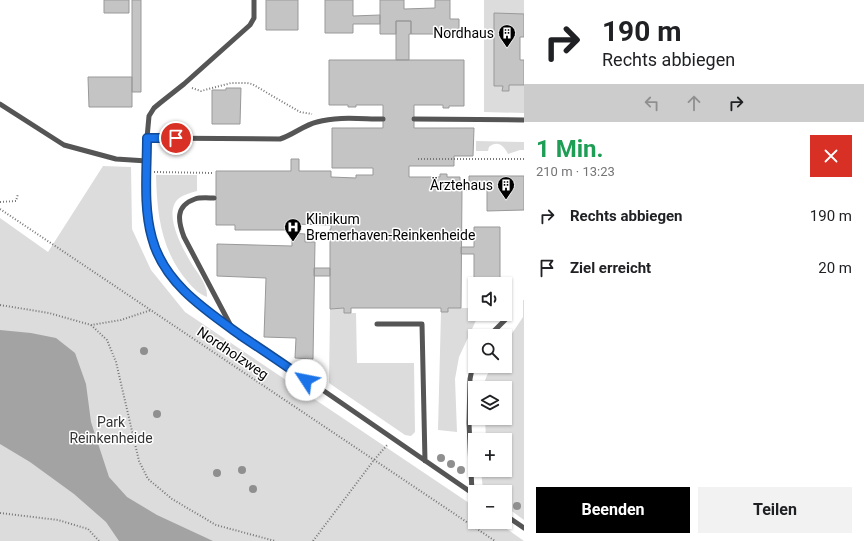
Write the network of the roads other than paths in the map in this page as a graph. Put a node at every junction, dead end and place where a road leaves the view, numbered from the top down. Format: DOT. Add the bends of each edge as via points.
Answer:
graph roads {
  1 [pos="254,0"];
  2 [pos="0,104"];
  3 [pos="383,119"];
  4 [pos="414,119"];
  5 [pos="524,120"];
  6 [pos="147,138"];
  7 [pos="147,161"];
  8 [pos="214,198"];
  9 [pos="504,321"];
  10 [pos="377,324"];
  11 [pos="233,329"];
  12 [pos="496,329"];
  13 [pos="471,373"];
  14 [pos="425,460"];
  15 [pos="473,485"];
  16 [pos="468,490"];
  17 [pos="512,520"];
  18 [pos="524,528"];
  1 -- 6 [label="lane" via="254,18 250,25 154,108 149,116"];
  2 -- 7 [label="lane" via="64,145 116,159"];
  3 -- 6 [label="lane" via="328,119 315,122 280,139"];
  4 -- 5 [label="lane"];
  6 -- 7 [label="lane"];
  7 -- 11 [label="lane" via="148,209 152,239 162,262 176,284 195,302"];
  8 -- 11 [label="lane" via="196,198 184,205 179,214 180,228"];
  9 -- 12 [label="lane"];
  10 -- 14 [label="lane" via="422,324"];
  11 -- 14 [label="lane"];
  13 -- 15 [label="lane" via="469,424"];
  14 -- 16 [label="lane"];
  17 -- 18 [label="lane"];
}
